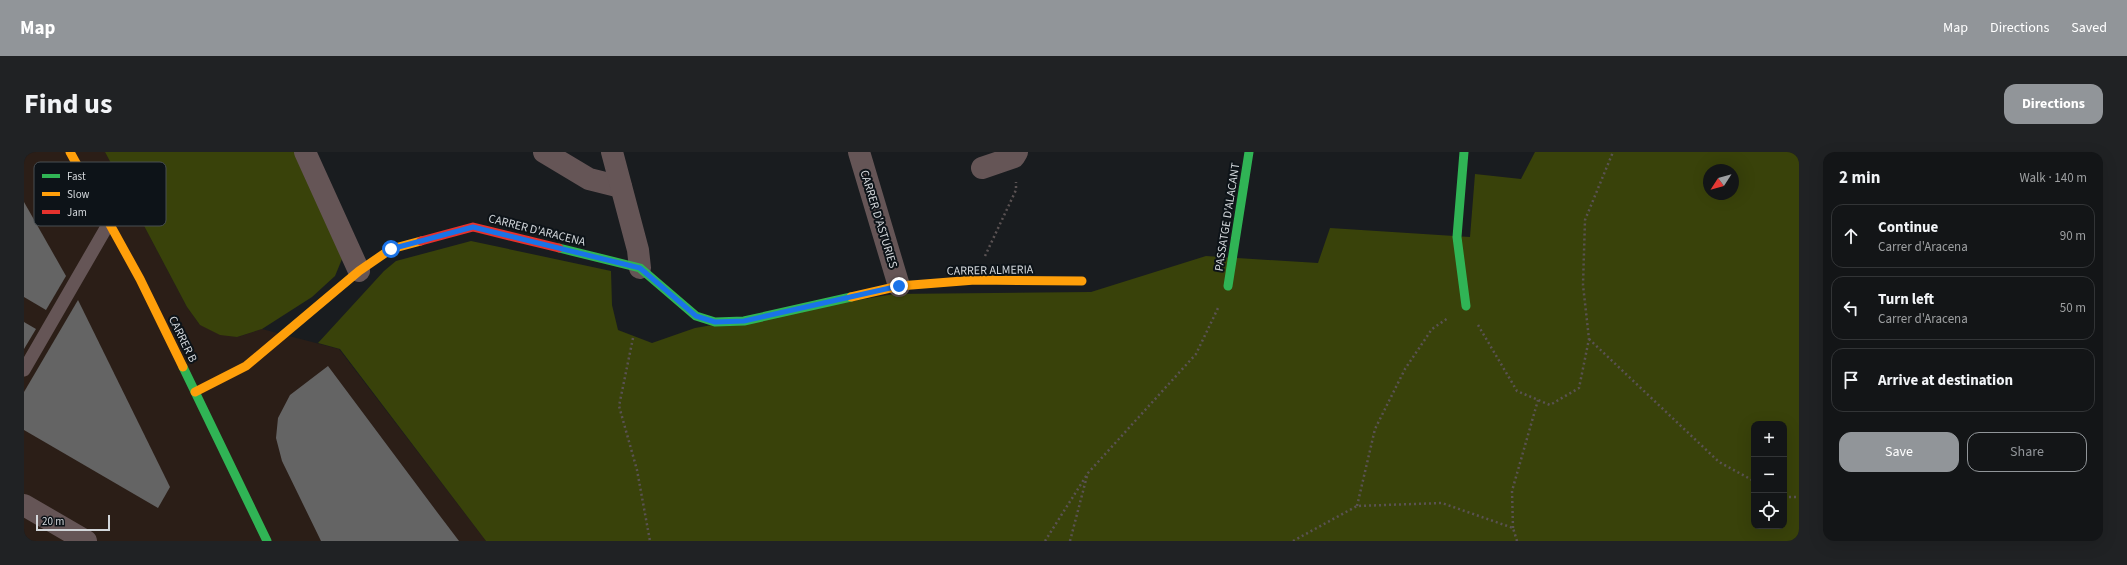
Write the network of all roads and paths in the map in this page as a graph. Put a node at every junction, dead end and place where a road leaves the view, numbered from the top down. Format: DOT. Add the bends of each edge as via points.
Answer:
graph roads {
  1 [pos="70,152"];
  2 [pos="305,152"];
  3 [pos="544,152"];
  4 [pos="612,152"];
  5 [pos="859,152"];
  6 [pos="1017,152"];
  7 [pos="1249,152"];
  8 [pos="1464,152"];
  9 [pos="1614,152"];
  10 [pos="75,162"];
  11 [pos="982,168"];
  12 [pos="621,187"];
  13 [pos="1016,190"];
  14 [pos="107,226"];
  15 [pos="111,226"];
  16 [pos="985,256"];
  17 [pos="640,268"];
  18 [pos="358,271"];
  19 [pos="1082,281"];
  20 [pos="899,286"];
  21 [pos="1228,286"];
  22 [pos="1466,306"];
  23 [pos="633,338"];
  24 [pos="1589,339"];
  25 [pos="24,370"];
  26 [pos="195,392"];
  27 [pos="1538,400"];
  28 [pos="1088,473"];
  29 [pos="1751,479"];
  30 [pos="1787,497"];
  31 [pos="1799,497"];
  32 [pos="24,505"];
  33 [pos="1357,506"];
  34 [pos="1513,528"];
  35 [pos="86,541"];
  36 [pos="267,541"];
  37 [pos="650,541"];
  38 [pos="1045,541"];
  39 [pos="1070,541"];
  40 [pos="1293,541"];
  41 [pos="1517,541"];
  1 -- 10 [label="street, CARRER B"];
  2 -- 18 [label="street"];
  3 -- 12 [label="street" via="589,179"];
  4 -- 12 [label="street"];
  5 -- 20 [label="street, CARRER D'ASTURIES"];
  6 -- 11 [label="street" via="1014,156"];
  7 -- 21 [label="street, PASSATGE D'ALACANT"];
  8 -- 22 [label="street" via="1457,237"];
  9 -- 24 [label="path" via="1585,220 1583,285"];
  12 -- 17 [label="street" via="638,250"];
  13 -- 16 [label="path"];
  14 -- 25 [label="lane"];
  15 -- 26 [label="street, CARRER B" via="140,279"];
  17 -- 18 [label="street, CARRER D'ARACENA" via="473,227 391,249"];
  17 -- 20 [label="street, CARRER D'ARACENA" via="696,316 715,322 744,321"];
  18 -- 26 [label="street, CARRER D'ARACENA" via="246,366"];
  19 -- 20 [label="street, CARRER ALMERIA" via="975,280"];
  21 -- 28 [label="path" via="1196,354"];
  22 -- 27 [label="path" via="1517,391"];
  22 -- 33 [label="path" via="1432,329 1405,369 1375,429"];
  23 -- 37 [label="path" via="619,406 637,470"];
  24 -- 27 [label="path" via="1580,388 1550,405"];
  24 -- 29 [label="path" via="1719,462"];
  26 -- 36 [label="street, CARRER B"];
  27 -- 34 [label="path" via="1512,491"];
  28 -- 38 [label="path"];
  28 -- 39 [label="path"];
  30 -- 31 [label="path"];
  32 -- 35 [label="street"];
  33 -- 34 [label="path" via="1442,503"];
  33 -- 40 [label="path"];
  34 -- 41 [label="path"];
}
